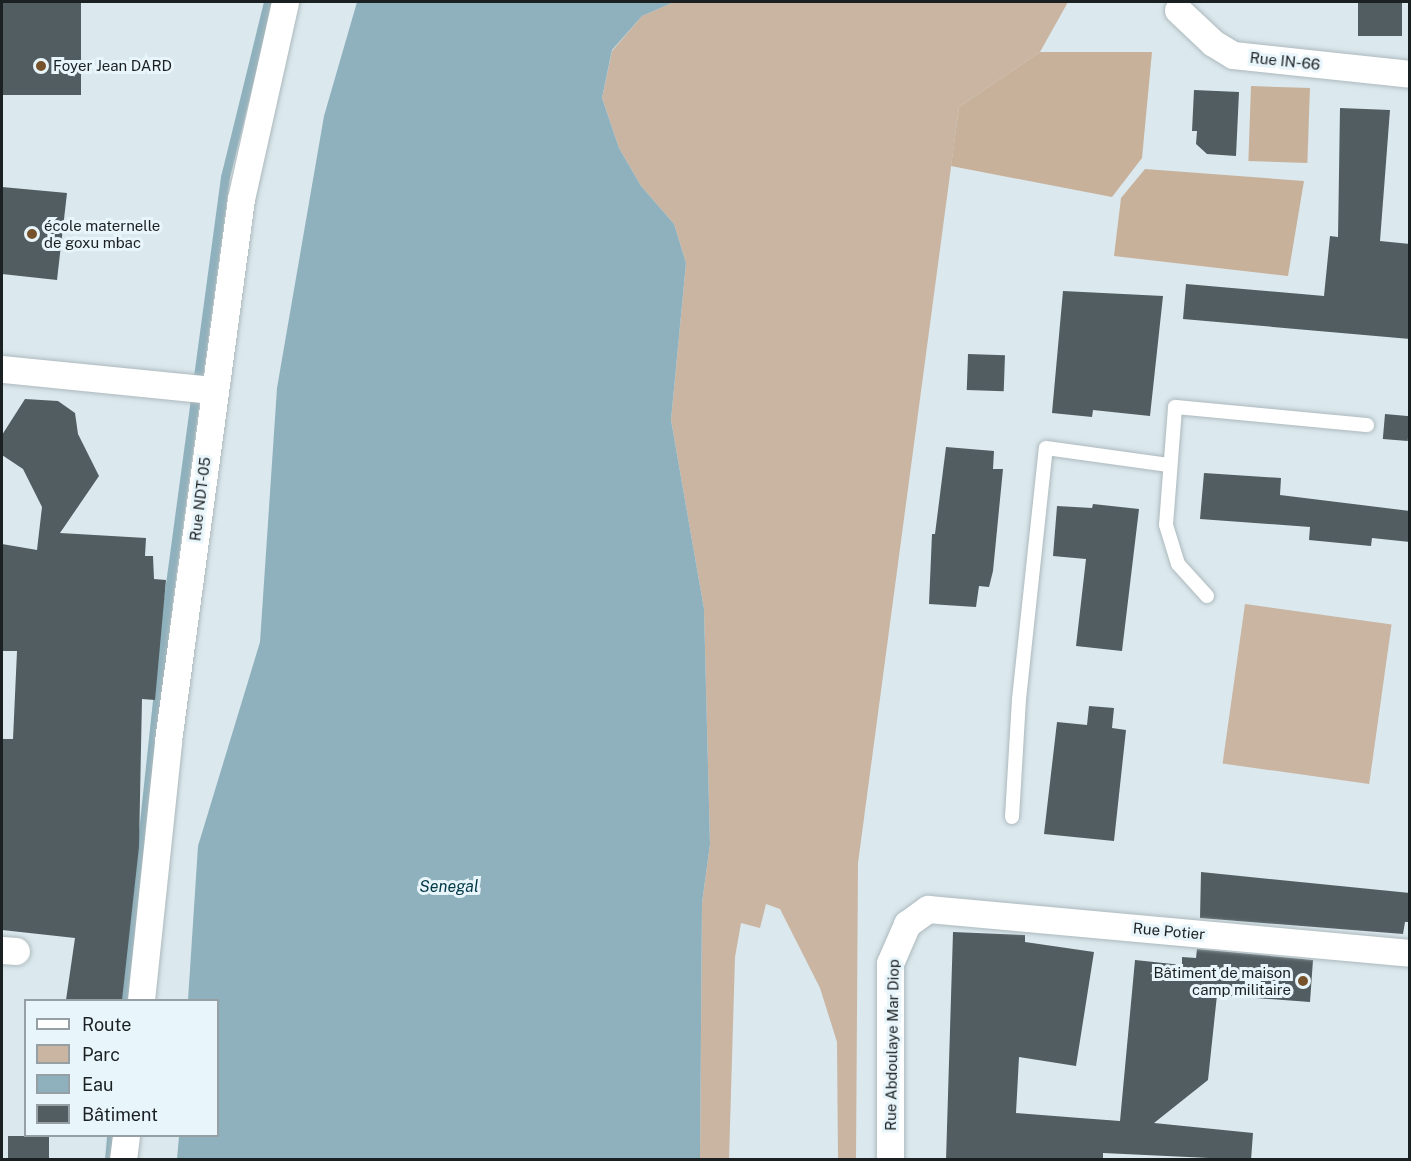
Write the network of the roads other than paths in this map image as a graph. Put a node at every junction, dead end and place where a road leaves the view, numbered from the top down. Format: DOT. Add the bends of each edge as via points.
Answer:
graph roads {
  1 [pos="285,2"];
  2 [pos="1178,10"];
  3 [pos="1410,74"];
  4 [pos="2,369"];
  5 [pos="214,390"];
  6 [pos="1367,425"];
  7 [pos="1169,465"];
  8 [pos="1207,596"];
  9 [pos="1012,817"];
  10 [pos="928,909"];
  11 [pos="1410,953"];
  12 [pos="141,999"];
  13 [pos="126,1137"];
  14 [pos="123,1160"];
  15 [pos="890,1160"];
  1 -- 5 [label="street, Rue NDT-05" via="241,199"];
  2 -- 3 [label="street, Rue IN-66" via="1213,43 1233,55"];
  4 -- 5 [label="street"];
  5 -- 12 [label="street, Rue NDT-05" via="168,741"];
  6 -- 7 [label="lane" via="1175,407"];
  7 -- 8 [label="lane" via="1166,525 1178,564"];
  7 -- 9 [label="lane" via="1046,448 1019,699"];
  10 -- 11 [label="street, Rue Potier"];
  10 -- 15 [label="street, Rue Abdoulaye Mar Diop" via="907,924 890,963"];
  13 -- 14 [label="street"];
}
